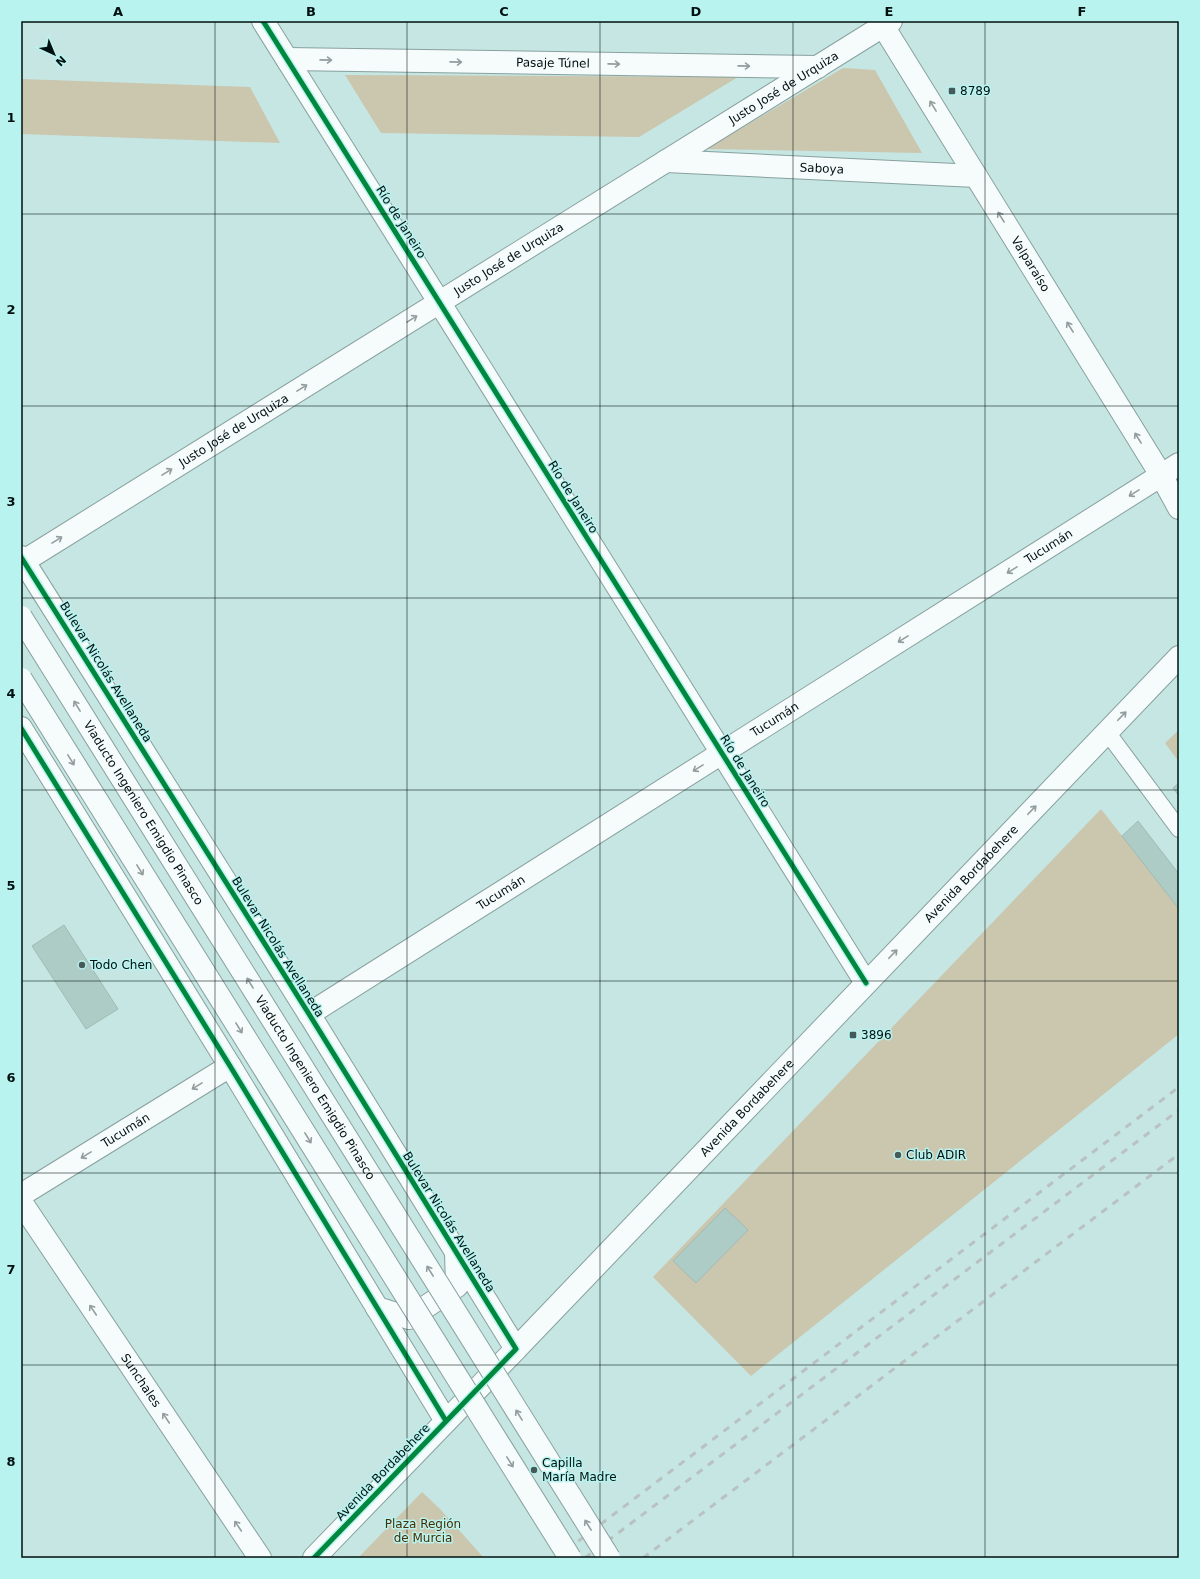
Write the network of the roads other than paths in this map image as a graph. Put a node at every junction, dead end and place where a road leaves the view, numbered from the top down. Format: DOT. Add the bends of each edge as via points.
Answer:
graph roads {
  1 [pos="263,21"];
  2 [pos="885,23"];
  3 [pos="287,59"];
  4 [pos="818,67"];
  5 [pos="666,161"];
  6 [pos="976,176"];
  7 [pos="439,302"];
  8 [pos="1170,470"];
  9 [pos="1179,508"];
  10 [pos="22,559"];
  11 [pos="21,617"];
  12 [pos="1179,657"];
  13 [pos="21,679"];
  14 [pos="21,728"];
  15 [pos="1107,732"];
  16 [pos="722,753"];
  17 [pos="1179,829"];
  18 [pos="866,983"];
  19 [pos="309,1014"];
  20 [pos="230,1066"];
  21 [pos="21,1195"];
  22 [pos="21,1202"];
  23 [pos="456,1252"];
  24 [pos="377,1308"];
  25 [pos="516,1349"];
  26 [pos="446,1421"];
  27 [pos="260,1558"];
  28 [pos="314,1558"];
  29 [pos="570,1558"];
  30 [pos="609,1558"];
  1 -- 3 [label="street, Río de Janeiro"];
  2 -- 4 [label="street, Justo José de Urquiza"];
  6 -- 2 [label="street, Valparaíso, one-way"];
  3 -- 4 [label="street, Pasaje Túnel, one-way"];
  3 -- 7 [label="street, Río de Janeiro"];
  4 -- 5 [label="street, Justo José de Urquiza"];
  5 -- 6 [label="street, Saboya"];
  5 -- 7 [label="street, Justo José de Urquiza"];
  8 -- 6 [label="street, Valparaíso, one-way"];
  10 -- 7 [label="street, Justo José de Urquiza, one-way"];
  7 -- 16 [label="street, Río de Janeiro"];
  8 -- 9 [label="street, Valparaíso"];
  8 -- 16 [label="street, Tucumán, one-way"];
  10 -- 19 [label="street, Bulevar Nicolás Avellaneda"];
  30 -- 11 [label="street, Viaducto Ingeniero Emigdio Pinasco, one-way, bridge"];
  15 -- 12 [label="street, Avenida Bordabehere, one-way"];
  13 -- 29 [label="street, one-way, bridge"];
  14 -- 20 [label="street"];
  15 -- 17 [label="lane"];
  18 -- 15 [label="street, Avenida Bordabehere, one-way"];
  16 -- 18 [label="street, Río de Janeiro"];
  16 -- 19 [label="street, Tucumán, one-way"];
  18 -- 25 [label="street, Avenida Bordabehere"];
  19 -- 23 [label="street, Bulevar Nicolás Avellaneda"];
  20 -- 21 [label="street, Tucumán, one-way"];
  20 -- 24 [label="street"];
  27 -- 22 [label="street, Sunchales, one-way"];
  23 -- 24 [label="street" via="457,1286 409,1318"];
  23 -- 25 [label="street, Bulevar Nicolás Avellaneda"];
  24 -- 26 [label="street"];
  25 -- 26 [label="street, Avenida Bordabehere"];
  26 -- 28 [label="street, Avenida Bordabehere"];
}
